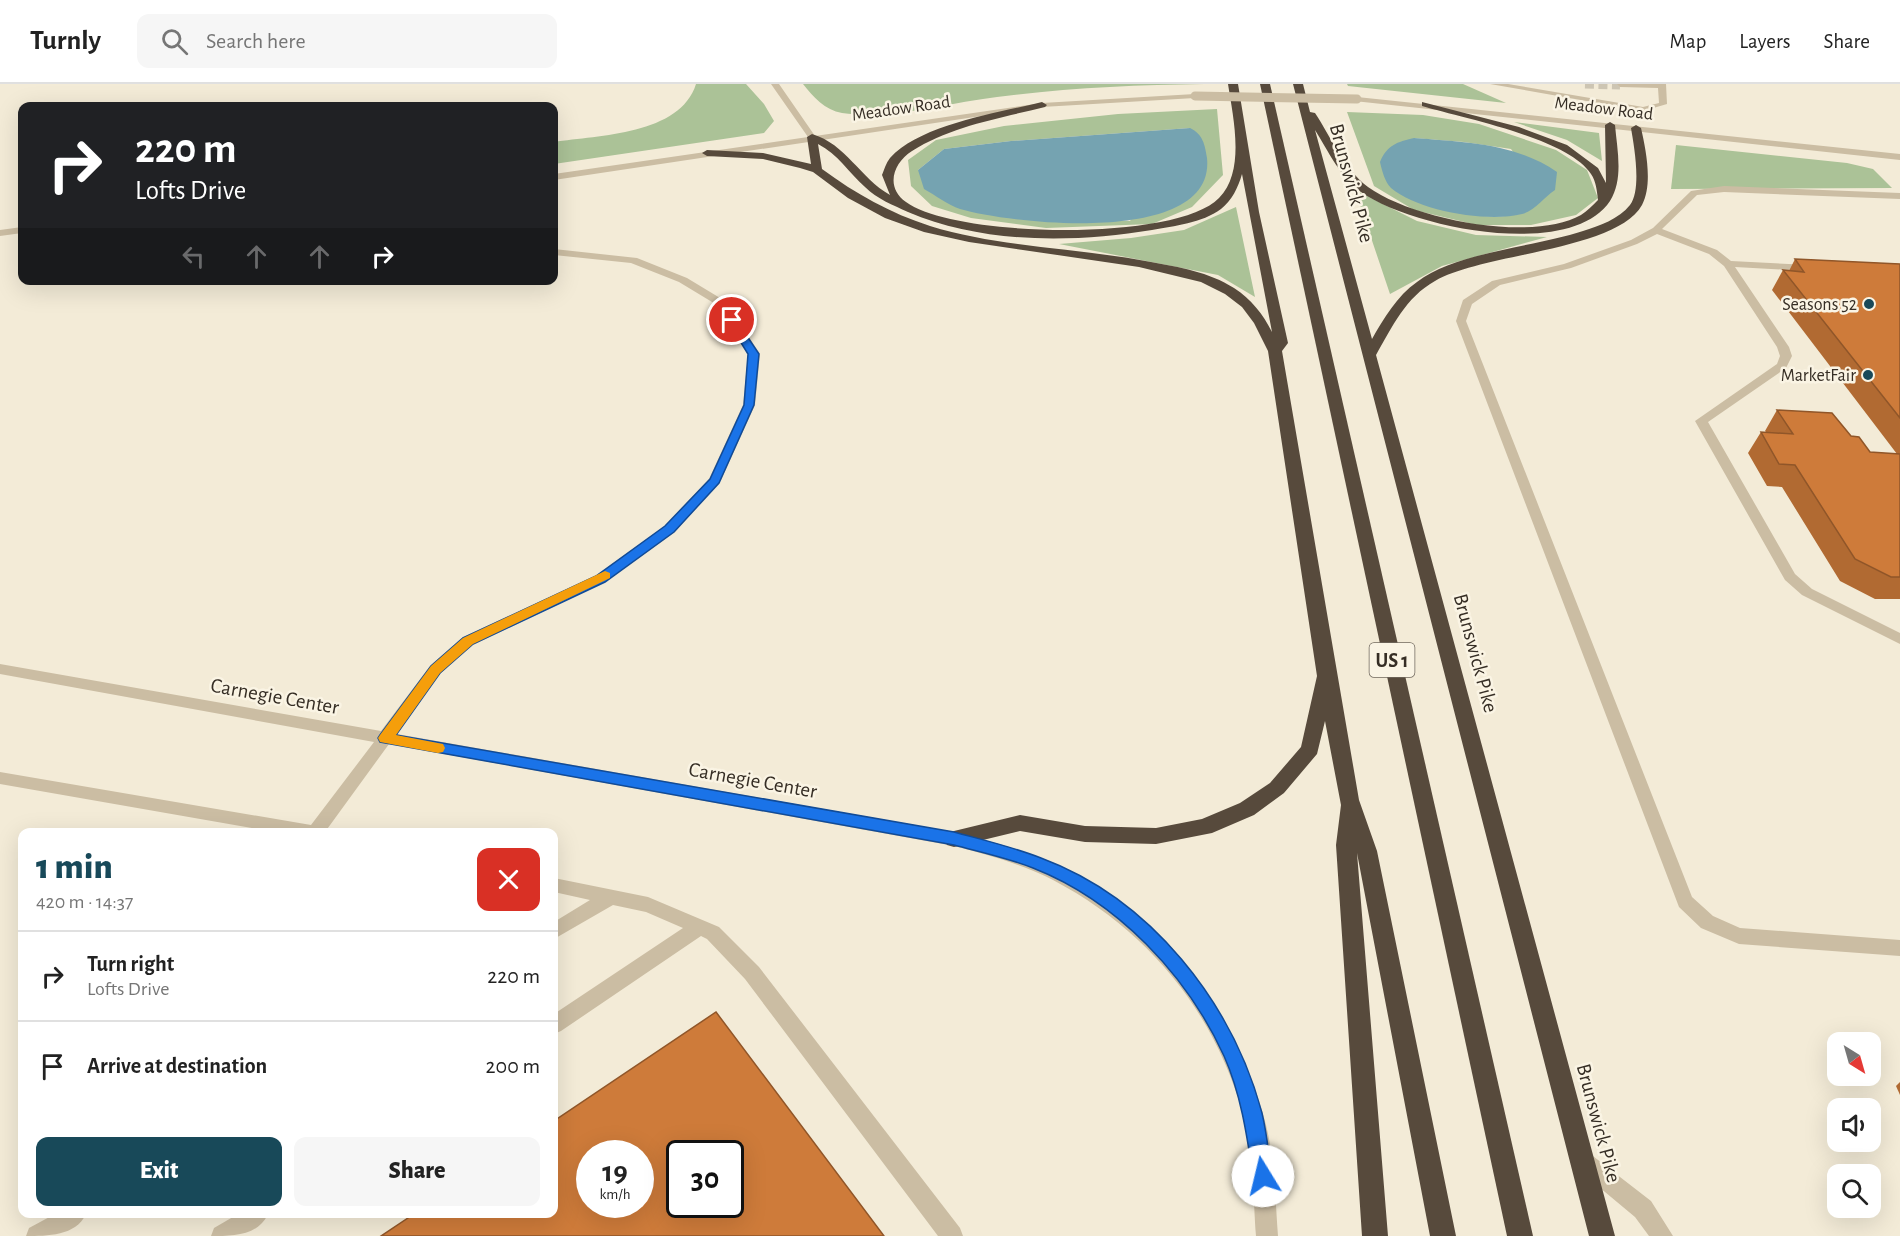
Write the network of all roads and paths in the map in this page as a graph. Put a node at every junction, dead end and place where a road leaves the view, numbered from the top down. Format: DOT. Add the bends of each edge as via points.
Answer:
graph roads {
  1 [pos="776,84"];
  2 [pos="1233,84"];
  3 [pos="1265,84"];
  4 [pos="1299,84"];
  5 [pos="1494,84"];
  6 [pos="1620,85"];
  7 [pos="1662,85"];
  8 [pos="1301,99"];
  9 [pos="1425,104"];
  10 [pos="1042,105"];
  11 [pos="1610,125"];
  12 [pos="1635,129"];
  13 [pos="812,137"];
  14 [pos="1242,141"];
  15 [pos="707,153"];
  16 [pos="1900,156"];
  17 [pos="817,170"];
  18 [pos="558,176"];
  19 [pos="1900,196"];
  20 [pos="1604,201"];
  21 [pos="901,204"];
  22 [pos="18,230"];
  23 [pos="1656,230"];
  24 [pos="0,232"];
  25 [pos="558,252"];
  26 [pos="1728,264"];
  27 [pos="1816,268"];
  28 [pos="1275,351"];
  29 [pos="1370,354"];
  30 [pos="1900,639"];
  31 [pos="0,669"];
  32 [pos="1326,673"];
  33 [pos="385,738"];
  34 [pos="0,778"];
  35 [pos="1349,800"];
  36 [pos="287,828"];
  37 [pos="319,828"];
  38 [pos="954,838"];
  39 [pos="558,886"];
  40 [pos="611,897"];
  41 [pos="700,927"];
  42 [pos="558,929"];
  43 [pos="1900,948"];
  44 [pos="558,1022"];
  45 [pos="1580,1158"];
  46 [pos="68,1218"];
  47 [pos="251,1218"];
  48 [pos="37,1236"];
  49 [pos="222,1236"];
  50 [pos="952,1236"];
  51 [pos="1267,1236"];
  52 [pos="1376,1236"];
  53 [pos="1443,1236"];
  54 [pos="1520,1236"];
  55 [pos="1602,1236"];
  56 [pos="1662,1236"];
  1 -- 13 [label="street"];
  2 -- 14 [label="highway"];
  3 -- 54 [label="highway, US 1"];
  4 -- 8 [label="highway, Brunswick Pike / US 1"];
  5 -- 7 [label="street" via="1643,109 1663,104"];
  6 -- 7 [label="street"];
  8 -- 20 [label="highway" via="1362,188 1389,205 1454,225 1511,229 1544,228 1572,221"];
  8 -- 29 [label="highway, Brunswick Pike / US 1"];
  9 -- 10 [label="street, Meadow Road, bridge" via="1196,96"];
  9 -- 11 [label="street, Meadow Road"];
  9 -- 20 [label="highway" via="1528,134 1568,151 1592,168"];
  10 -- 13 [label="street, Meadow Road"];
  10 -- 21 [label="highway" via="910,145 891,162 887,174"];
  11 -- 12 [label="street, Meadow Road"];
  11 -- 20 [label="highway" via="1614,179"];
  12 -- 16 [label="street, Meadow Road"];
  12 -- 29 [label="highway" via="1640,145 1641,188 1636,205 1624,217 1597,231 1472,262 1433,277 1401,302"];
  13 -- 15 [label="street, Meadow Road"];
  13 -- 17 [label="highway"];
  13 -- 21 [label="highway" via="835,150 883,196"];
  14 -- 21 [label="highway" via="1233,188 1222,202 1190,218 1140,230 1084,234 1017,231 935,217"];
  14 -- 28 [label="highway" via="1281,343"];
  15 -- 17 [label="highway" via="758,154"];
  15 -- 18 [label="street, Meadow Road"];
  17 -- 28 [label="highway" via="848,197 880,214 952,236 1119,260 1184,272 1218,285 1253,310"];
  19 -- 23 [label="street" via="1725,189 1694,192"];
  22 -- 24 [label="street"];
  23 -- 26 [label="street" via="1713,252"];
  23 -- 43 [label="street" via="1567,266 1496,283 1467,302 1461,321 1685,902 1707,922 1739,936"];
  25 -- 33 [label="street" via="633,260 683,280 721,303 753,354 749,405 715,480 670,529 600,579 468,641 435,670"];
  26 -- 27 [label="street"];
  26 -- 30 [label="street" via="1786,356 1782,366 1701,421 1790,577 1807,592"];
  28 -- 32 [label="highway"];
  29 -- 45 [label="highway, Brunswick Pike / US 1"];
  31 -- 33 [label="street, Carnegie Center"];
  32 -- 35 [label="highway"];
  32 -- 38 [label="highway" via="1310,749 1277,788 1247,809 1205,827 1156,836 1085,834 1020,823"];
  33 -- 37 [label="street"];
  33 -- 38 [label="street, Carnegie Center"];
  34 -- 36 [label="street"];
  35 -- 52 [label="highway" via="1346,845"];
  35 -- 53 [label="highway" via="1367,851"];
  38 -- 51 [label="street, Carnegie Center" via="1037,863 1081,884 1164,950 1201,996 1233,1054 1253,1114"];
  39 -- 40 [label="street"];
  40 -- 41 [label="street" via="648,905"];
  40 -- 42 [label="street"];
  41 -- 44 [label="street"];
  41 -- 50 [label="street" via="713,933 752,973"];
  45 -- 55 [label="highway, Brunswick Pike / US 1"];
  45 -- 56 [label="street" via="1643,1209"];
  46 -- 48 [label="street"];
  47 -- 49 [label="street"];
}
